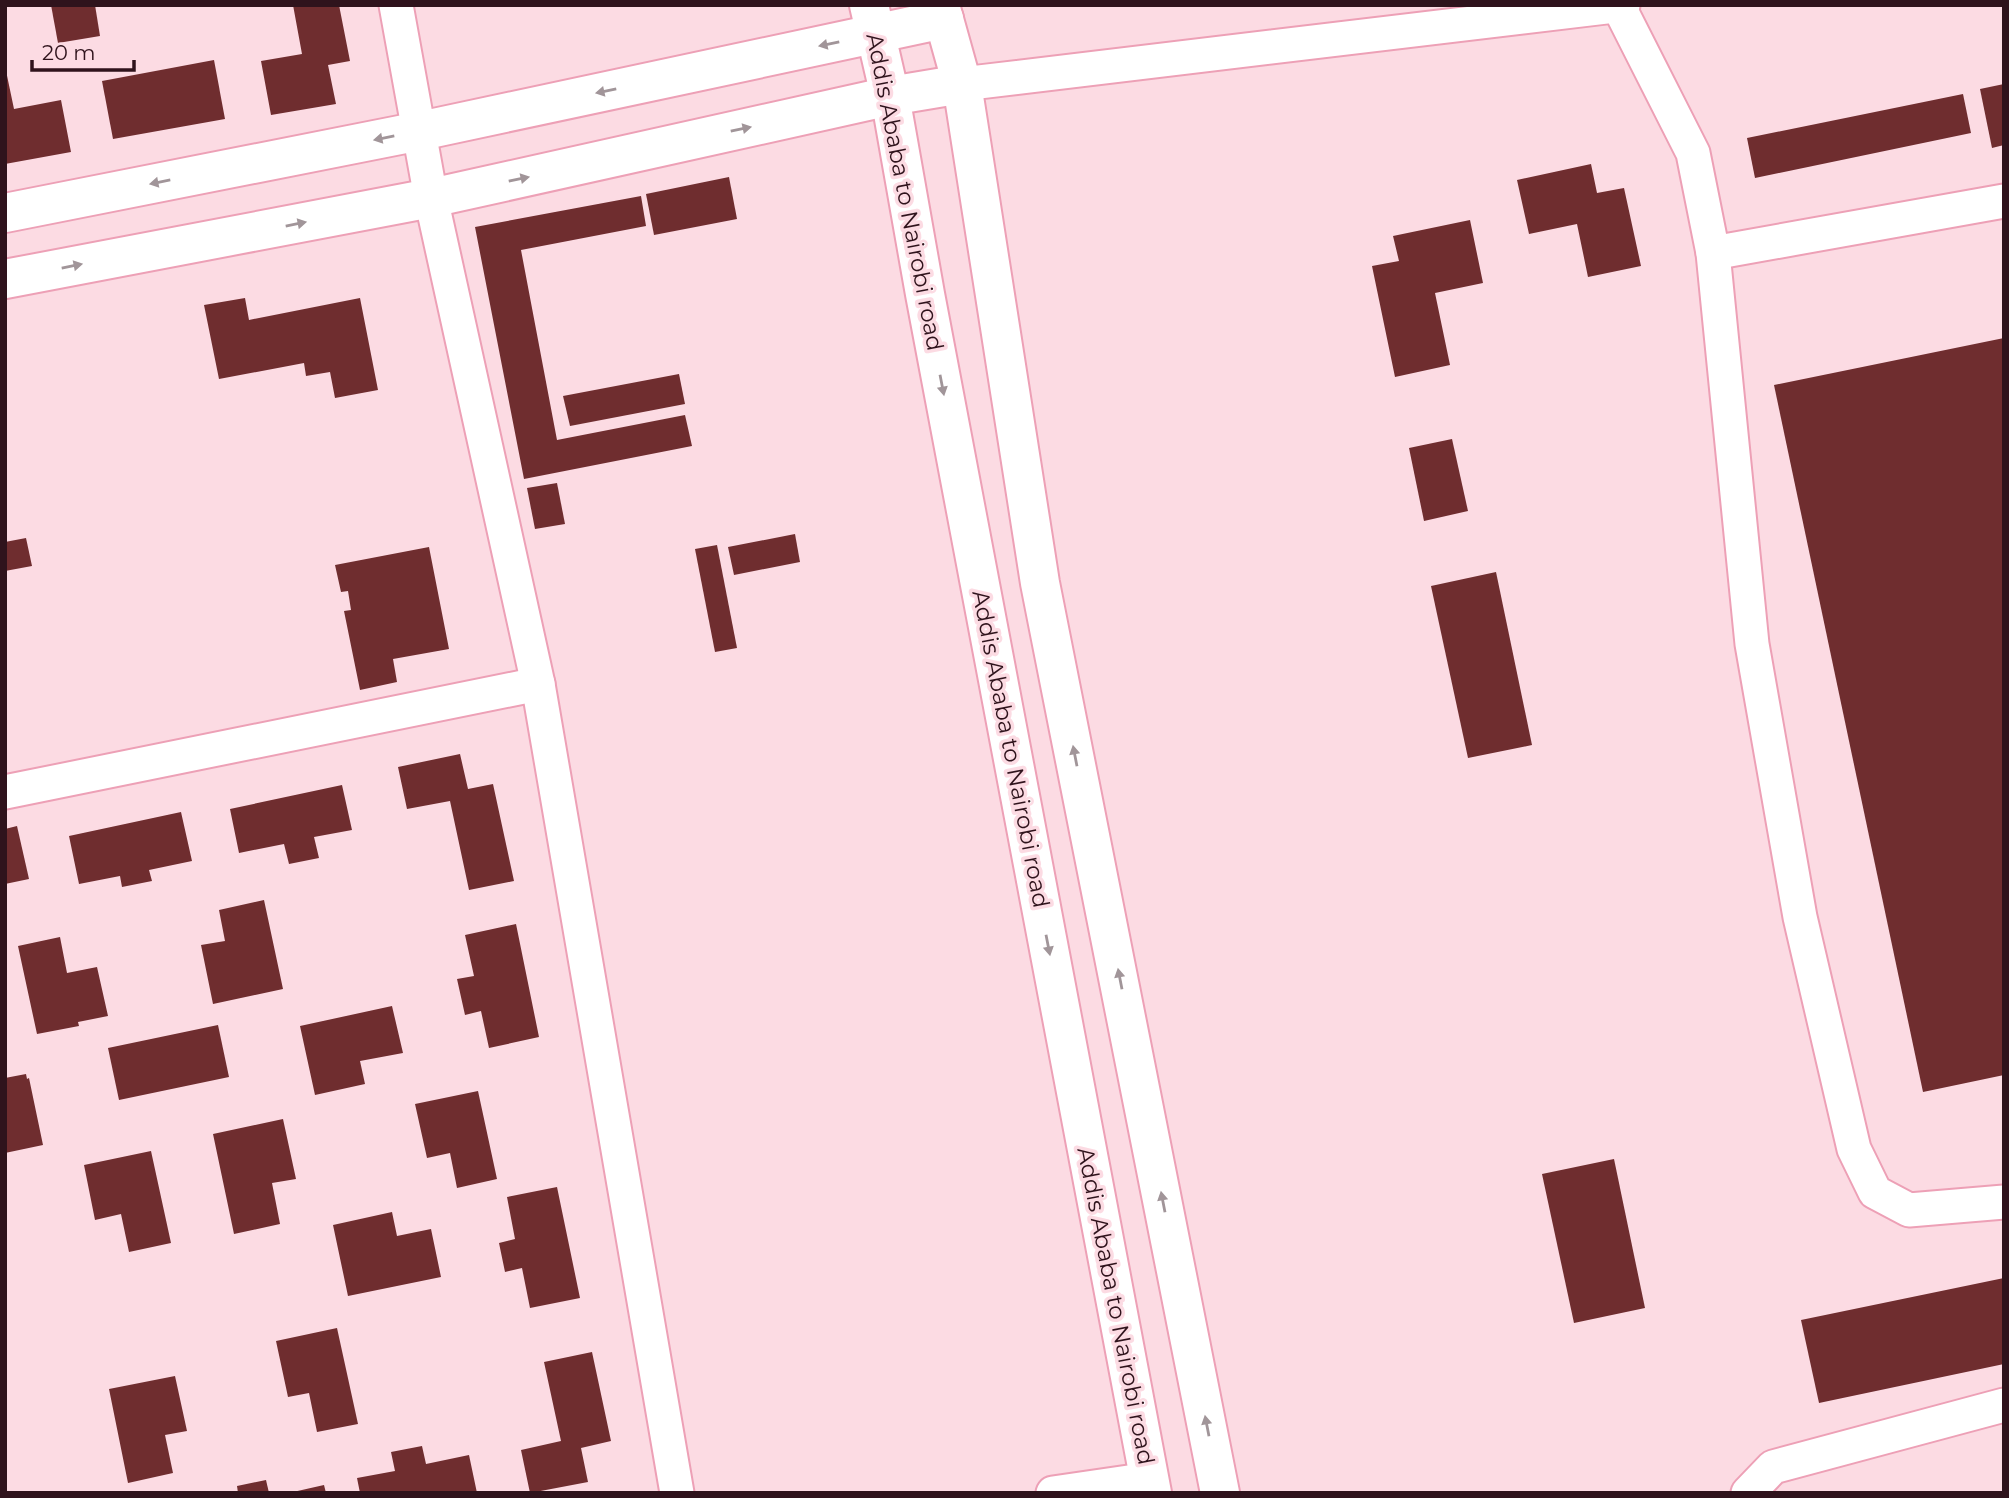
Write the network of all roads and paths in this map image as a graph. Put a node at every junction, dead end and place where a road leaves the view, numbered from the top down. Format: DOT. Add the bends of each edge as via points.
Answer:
graph roads {
  1 [pos="396,5"];
  2 [pos="1620,6"];
  3 [pos="942,12"];
  4 [pos="872,20"];
  5 [pos="962,84"];
  6 [pos="891,96"];
  7 [pos="420,131"];
  8 [pos="431,198"];
  9 [pos="2004,201"];
  10 [pos="5,213"];
  11 [pos="1713,253"];
  12 [pos="5,279"];
  13 [pos="538,684"];
  14 [pos="5,792"];
  15 [pos="2004,1202"];
  16 [pos="2004,1405"];
  17 [pos="1151,1486"];
  18 [pos="677,1493"];
  19 [pos="1053,1493"];
  20 [pos="1220,1493"];
  21 [pos="1748,1493"];
  1 -- 7 [label="street"];
  2 -- 5 [label="street"];
  2 -- 11 [label="street" via="1693,153"];
  3 -- 4 [label="main road"];
  3 -- 5 [label="main road"];
  4 -- 6 [label="main road, Addis Ababa to Nairobi road"];
  4 -- 7 [label="main road, one-way"];
  5 -- 6 [label="main road"];
  20 -- 5 [label="main road, one-way" via="1040,583"];
  8 -- 6 [label="main road, one-way"];
  6 -- 17 [label="main road, Addis Ababa to Nairobi road, one-way"];
  7 -- 8 [label="street"];
  7 -- 10 [label="main road, one-way"];
  12 -- 8 [label="main road, one-way"];
  8 -- 13 [label="street"];
  9 -- 11 [label="street"];
  11 -- 15 [label="street" via="1752,644 1800,917 1854,1149 1874,1192 1909,1210"];
  13 -- 14 [label="street"];
  13 -- 18 [label="street"];
  16 -- 21 [label="street" via="1773,1467"];
  17 -- 19 [label="street"];
}
